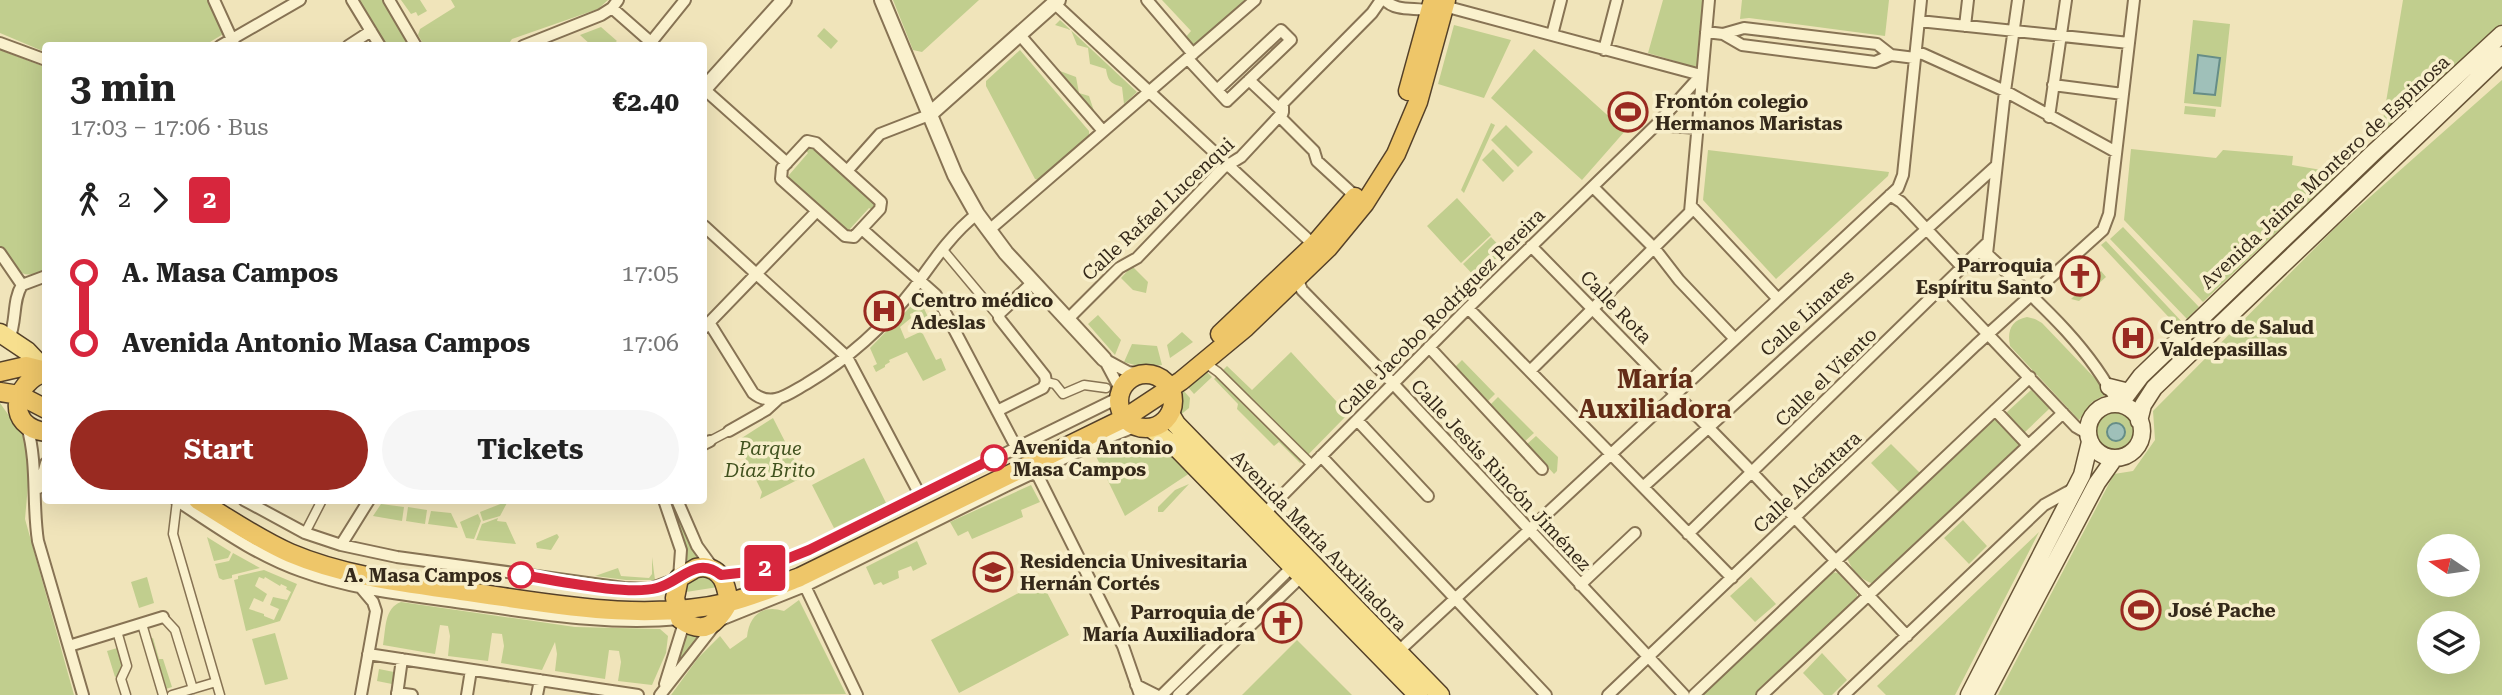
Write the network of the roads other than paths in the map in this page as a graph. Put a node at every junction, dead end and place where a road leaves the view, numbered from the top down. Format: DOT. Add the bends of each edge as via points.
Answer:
graph roads {
  1 [pos="215,0"];
  2 [pos="300,0"];
  3 [pos="352,0"];
  4 [pos="389,0"];
  5 [pos="685,0"];
  6 [pos="784,0"];
  7 [pos="882,0"];
  8 [pos="1147,0"];
  9 [pos="1255,0"];
  10 [pos="1383,0"];
  11 [pos="1561,0"];
  12 [pos="1617,0"];
  13 [pos="1709,0"];
  14 [pos="1922,0"];
  15 [pos="1968,0"];
  16 [pos="2018,0"];
  17 [pos="2066,0"];
  18 [pos="2134,0"];
  19 [pos="1056,2"];
  20 [pos="615,4"];
  21 [pos="1430,4"];
  22 [pos="1919,21"];
  23 [pos="1965,26"];
  24 [pos="1739,29"];
  25 [pos="371,31"];
  26 [pos="2013,31"];
  27 [pos="1706,32"];
  28 [pos="1019,34"];
  29 [pos="1723,34"];
  30 [pos="2502,34"];
  31 [pos="1552,35"];
  32 [pos="2060,36"];
  33 [pos="233,42"];
  34 [pos="354,42"];
  35 [pos="378,42"];
  36 [pos="414,42"];
  37 [pos="533,42"];
  38 [pos="649,42"];
  39 [pos="653,42"];
  40 [pos="1737,42"];
  41 [pos="0,43"];
  42 [pos="2129,43"];
  43 [pos="1604,50"];
  44 [pos="1886,54"];
  45 [pos="2502,54"];
  46 [pos="1915,55"];
  47 [pos="1190,56"];
  48 [pos="42,59"];
  49 [pos="1701,75"];
  50 [pos="1249,80"];
  51 [pos="2053,85"];
  52 [pos="707,86"];
  53 [pos="1217,90"];
  54 [pos="2005,91"];
  55 [pos="707,92"];
  56 [pos="1151,92"];
  57 [pos="2123,94"];
  58 [pos="1283,111"];
  59 [pos="929,115"];
  60 [pos="2049,117"];
  61 [pos="1656,125"];
  62 [pos="1697,128"];
  63 [pos="1103,131"];
  64 [pos="2116,152"];
  65 [pos="787,163"];
  66 [pos="1229,164"];
  67 [pos="1996,166"];
  68 [pos="847,171"];
  69 [pos="1593,187"];
  70 [pos="1890,195"];
  71 [pos="1355,197"];
  72 [pos="1692,207"];
  73 [pos="817,211"];
  74 [pos="977,214"];
  75 [pos="707,229"];
  76 [pos="862,229"];
  77 [pos="1926,229"];
  78 [pos="988,231"];
  79 [pos="1314,245"];
  80 [pos="1531,246"];
  81 [pos="1655,249"];
  82 [pos="943,250"];
  83 [pos="1983,251"];
  84 [pos="0,253"];
  85 [pos="1963,268"];
  86 [pos="757,274"];
  87 [pos="1299,276"];
  88 [pos="42,278"];
  89 [pos="919,279"];
  90 [pos="1032,282"];
  91 [pos="22,285"];
  92 [pos="1943,287"];
  93 [pos="2031,295"];
  94 [pos="1778,299"];
  95 [pos="1468,308"];
  96 [pos="1593,310"];
  97 [pos="999,317"];
  98 [pos="1068,319"];
  99 [pos="707,326"];
  100 [pos="1989,333"];
  101 [pos="4,336"];
  102 [pos="1735,339"];
  103 [pos="1429,347"];
  104 [pos="847,357"];
  105 [pos="1104,359"];
  106 [pos="1204,362"];
  107 [pos="42,367"];
  108 [pos="42,370"];
  109 [pos="1530,371"];
  110 [pos="42,372"];
  111 [pos="1143,374"];
  112 [pos="2030,377"];
  113 [pos="7,380"];
  114 [pos="1046,382"];
  115 [pos="1167,384"];
  116 [pos="1392,384"];
  117 [pos="2109,387"];
  118 [pos="42,393"];
  119 [pos="1676,394"];
  120 [pos="778,399"];
  121 [pos="2122,400"];
  122 [pos="42,406"];
  123 [pos="1125,408"];
  124 [pos="1996,410"];
  125 [pos="998,411"];
  126 [pos="2063,413"];
  127 [pos="1170,414"];
  128 [pos="1357,420"];
  129 [pos="2139,421"];
  130 [pos="27,426"];
  131 [pos="1708,427"];
  132 [pos="42,431"];
  133 [pos="729,431"];
  134 [pos="2089,438"];
  135 [pos="707,443"];
  136 [pos="2028,445"];
  137 [pos="1016,447"];
  138 [pos="1611,454"];
  139 [pos="1321,456"];
  140 [pos="2115,459"];
  141 [pos="1311,465"];
  142 [pos="1542,470"];
  143 [pos="1036,472"];
  144 [pos="1753,473"];
  145 [pos="42,477"];
  146 [pos="1643,487"];
  147 [pos="2076,488"];
  148 [pos="920,495"];
  149 [pos="1428,496"];
  150 [pos="35,501"];
  151 [pos="176,504"];
  152 [pos="181,504"];
  153 [pos="205,504"];
  154 [pos="225,504"];
  155 [pos="251,504"];
  156 [pos="320,504"];
  157 [pos="367,504"];
  158 [pos="665,504"];
  159 [pos="679,504"];
  160 [pos="1796,518"];
  161 [pos="1260,522"];
  162 [pos="1528,530"];
  163 [pos="305,533"];
  164 [pos="1635,533"];
  165 [pos="1688,534"];
  166 [pos="341,545"];
  167 [pos="1836,561"];
  168 [pos="1297,571"];
  169 [pos="1732,578"];
  170 [pos="676,579"];
  171 [pos="1580,585"];
  172 [pos="805,586"];
  173 [pos="361,588"];
  174 [pos="394,594"];
  175 [pos="1869,595"];
  176 [pos="726,596"];
  177 [pos="1454,599"];
  178 [pos="1333,608"];
  179 [pos="677,610"];
  180 [pos="376,611"];
  181 [pos="163,617"];
  182 [pos="142,624"];
  183 [pos="117,631"];
  184 [pos="1907,636"];
  185 [pos="69,646"];
  186 [pos="1399,649"];
  187 [pos="368,654"];
  188 [pos="1648,657"];
  189 [pos="402,659"];
  190 [pos="471,670"];
  191 [pos="540,680"];
  192 [pos="216,682"];
  193 [pos="193,689"];
  194 [pos="1138,690"];
  195 [pos="662,692"];
  196 [pos="397,694"];
  197 [pos="83,695"];
  198 [pos="126,695"];
  199 [pos="163,695"];
  200 [pos="172,695"];
  201 [pos="220,695"];
  202 [pos="361,695"];
  203 [pos="412,695"];
  204 [pos="467,695"];
  205 [pos="537,695"];
  206 [pos="638,695"];
  207 [pos="857,695"];
  208 [pos="1156,695"];
  209 [pos="1162,695"];
  210 [pos="1178,695"];
  211 [pos="1418,695"];
  212 [pos="1440,695"];
  213 [pos="1546,695"];
  214 [pos="1608,695"];
  215 [pos="1684,695"];
  216 [pos="1694,695"];
  217 [pos="1762,695"];
  218 [pos="1844,695"];
  219 [pos="1969,695"];
  220 [pos="1985,695"];
  1 -- 33 [label="street"];
  2 -- 33 [label="street"];
  3 -- 25 [label="street"];
  4 -- 36 [label="street"];
  5 -- 39 [label="street"];
  6 -- 52 [label="street"];
  7 -- 59 [label="street"];
  8 -- 47 [label="street"];
  9 -- 47 [label="street"];
  10 -- 21 [label="street" via="1407,9"];
  10 -- 58 [label="street, Calle Rafael Lucenqui" via="1283,103"];
  11 -- 31 [label="street"];
  12 -- 43 [label="street"];
  13 -- 27 [label="street"];
  14 -- 22 [label="street"];
  15 -- 23 [label="street"];
  16 -- 26 [label="street"];
  17 -- 32 [label="street"];
  18 -- 42 [label="street, Calle Alcántara"];
  19 -- 28 [label="street"];
  19 -- 56 [label="street"];
  20 -- 37 [label="street" via="601,15"];
  20 -- 38 [label="street"];
  21 -- 31 [label="street"];
  21 -- 71 [label="highway" via="1406,98 1385,148"];
  21 -- 87 [label="highway" via="1418,102 1396,153 1358,212"];
  22 -- 23 [label="street"];
  22 -- 46 [label="street"];
  23 -- 26 [label="street"];
  24 -- 29 [label="street"];
  24 -- 40 [label="street"];
  24 -- 44 [label="street" via="1877,44"];
  25 -- 34 [label="street"];
  25 -- 35 [label="street"];
  26 -- 32 [label="street"];
  26 -- 54 [label="street"];
  27 -- 29 [label="street"];
  27 -- 49 [label="street"];
  28 -- 59 [label="street"];
  28 -- 63 [label="street"];
  29 -- 40 [label="street"];
  30 -- 121 [label="main road, Avenida Jaime Montero de Espinosa" via="2366,159 2141,376"];
  31 -- 43 [label="street"];
  32 -- 42 [label="street"];
  32 -- 51 [label="street"];
  40 -- 44 [label="street" via="1875,62"];
  41 -- 48 [label="street"];
  42 -- 57 [label="street, Calle Alcántara"];
  43 -- 49 [label="street"];
  44 -- 46 [label="street"];
  45 -- 129 [label="main road, Avenida Jaime Montero de Espinosa" via="2154,388"];
  46 -- 54 [label="street" via="1923,54"];
  46 -- 70 [label="street" via="1903,175"];
  47 -- 53 [label="street"];
  47 -- 56 [label="street"];
  49 -- 61 [label="street, Calle Jacobo Rodríguez Pereira"];
  49 -- 62 [label="street"];
  50 -- 53 [label="street" via="1227,101"];
  50 -- 53 [label="street" via="1291,40 1281,30"];
  50 -- 58 [label="street"];
  51 -- 57 [label="street"];
  51 -- 60 [label="street"];
  54 -- 60 [label="street"];
  54 -- 67 [label="street"];
  55 -- 65 [label="street"];
  56 -- 63 [label="street"];
  56 -- 66 [label="street"];
  57 -- 64 [label="street, Calle Alcántara"];
  58 -- 66 [label="street, Calle Rafael Lucenqui"];
  58 -- 71 [label="street" via="1281,118 1314,151 1317,161"];
  59 -- 68 [label="street" via="880,135"];
  59 -- 74 [label="street"];
  60 -- 64 [label="street"];
  61 -- 62 [label="street"];
  61 -- 69 [label="street, Calle Jacobo Rodríguez Pereira"];
  62 -- 72 [label="street"];
  63 -- 78 [label="street"];
  64 -- 93 [label="street, Calle Alcántara" via="2104,230"];
  65 -- 68 [label="street" via="811,141"];
  65 -- 73 [label="street" via="781,179"];
  66 -- 79 [label="street"];
  66 -- 98 [label="street, Calle Rafael Lucenqui" via="1137,258 1119,268"];
  67 -- 77 [label="street, Calle Linares"];
  67 -- 83 [label="street"];
  68 -- 76 [label="street" via="882,203"];
  69 -- 80 [label="street, Calle Jacobo Rodríguez Pereira"];
  69 -- 81 [label="street"];
  70 -- 77 [label="street"];
  70 -- 94 [label="street"];
  71 -- 79 [label="highway"];
  72 -- 81 [label="street" via="1687,218"];
  72 -- 94 [label="street"];
  73 -- 76 [label="street" via="847,237"];
  73 -- 86 [label="street"];
  74 -- 78 [label="street"];
  74 -- 82 [label="street"];
  75 -- 86 [label="street"];
  76 -- 89 [label="street"];
  77 -- 85 [label="street"];
  77 -- 131 [label="street, Calle Linares"];
  78 -- 90 [label="street"];
  79 -- 115 [label="highway"];
  80 -- 95 [label="street, Calle Jacobo Rodríguez Pereira"];
  80 -- 96 [label="street, Calle Rota"];
  81 -- 96 [label="street"];
  81 -- 102 [label="street"];
  82 -- 89 [label="street"];
  82 -- 97 [label="street"];
  83 -- 85 [label="street, Calle el Viento"];
  83 -- 93 [label="street"];
  84 -- 91 [label="street"];
  85 -- 92 [label="street, Calle el Viento"];
  86 -- 99 [label="street"];
  86 -- 104 [label="street"];
  87 -- 106 [label="highway"];
  87 -- 116 [label="street, Calle Jesús Rincón Jiménez" via="1302,290"];
  88 -- 91 [label="street"];
  89 -- 104 [label="street"];
  89 -- 125 [label="street" via="942,304"];
  90 -- 97 [label="street"];
  90 -- 98 [label="street"];
  91 -- 101 [label="street" via="16,294 13,330"];
  92 -- 100 [label="street"];
  92 -- 144 [label="street, Calle el Viento"];
  93 -- 100 [label="street, Calle Alcántara"];
  93 -- 117 [label="street"];
  94 -- 102 [label="street"];
  95 -- 103 [label="street, Calle Jacobo Rodríguez Pereira"];
  95 -- 109 [label="street"];
  96 -- 109 [label="street"];
  96 -- 119 [label="street, Calle Rota"];
  97 -- 114 [label="street"];
  98 -- 105 [label="street"];
  99 -- 120 [label="street" via="753,393 763,399"];
  100 -- 112 [label="street"];
  100 -- 160 [label="street, Calle Alcántara"];
  101 -- 107 [label="main road"];
  102 -- 119 [label="street"];
  103 -- 116 [label="street, Calle Jacobo Rodríguez Pereira"];
  103 -- 142 [label="street"];
  104 -- 120 [label="street"];
  104 -- 148 [label="street"];
  105 -- 111 [label="street" via="1128,372"];
  105 -- 123 [label="street"];
  106 -- 115 [label="highway"];
  106 -- 141 [label="street"];
  108 -- 113 [label="highway" via="26,366"];
  109 -- 138 [label="street"];
  110 -- 113 [label="highway"];
  111 -- 115 [label="highway" via="1153,374"];
  111 -- 123 [label="highway" via="1129,379"];
  112 -- 124 [label="street"];
  112 -- 126 [label="street"];
  113 -- 118 [label="highway"];
  113 -- 122 [label="highway"];
  113 -- 130 [label="highway"];
  114 -- 123 [label="street" via="1055,384 1063,394 1084,385"];
  114 -- 125 [label="street"];
  115 -- 123 [label="highway"];
  115 -- 127 [label="highway" via="1173,398"];
  116 -- 128 [label="street, Calle Jacobo Rodríguez Pereira"];
  116 -- 162 [label="street, Calle Jesús Rincón Jiménez"];
  117 -- 121 [label="main road"];
  119 -- 131 [label="street, Calle Rota"];
  119 -- 138 [label="street"];
  120 -- 133 [label="street"];
  121 -- 129 [label="main road"];
  121 -- 134 [label="main road" via="2097,412"];
  123 -- 127 [label="highway" via="1161,423"];
  123 -- 137 [label="street"];
  123 -- 143 [label="street" via="1109,437"];
  123 -- 161 [label="main road, Avenida María Auxiliadora"];
  123 -- 176 [label="highway" via="796,568"];
  124 -- 136 [label="street"];
  124 -- 167 [label="street"];
  125 -- 137 [label="street"];
  126 -- 134 [label="street"];
  126 -- 136 [label="street"];
  127 -- 161 [label="main road, Avenida María Auxiliadora"];
  128 -- 139 [label="street, Calle Jacobo Rodríguez Pereira"];
  128 -- 149 [label="street"];
  129 -- 140 [label="main road" via="2142,434 2137,447"];
  130 -- 132 [label="highway"];
  130 -- 150 [label="street" via="34,449"];
  131 -- 144 [label="street, Calle Rota"];
  131 -- 146 [label="street, Calle Linares"];
  133 -- 135 [label="street"];
  134 -- 140 [label="main road" via="2100,454"];
  134 -- 147 [label="main road"];
  136 -- 175 [label="street"];
  137 -- 148 [label="street"];
  138 -- 146 [label="street"];
  138 -- 162 [label="street"];
  139 -- 141 [label="street, Calle Jacobo Rodríguez Pereira"];
  139 -- 177 [label="street"];
  140 -- 220 [label="main road" via="2097,483"];
  141 -- 161 [label="street, Calle Jacobo Rodríguez Pereira"];
  143 -- 172 [label="street"];
  143 -- 194 [label="street" via="1123,646"];
  144 -- 160 [label="street, Calle Rota"];
  144 -- 165 [label="street, Calle el Viento"];
  145 -- 150 [label="street"];
  146 -- 165 [label="street"];
  147 -- 184 [label="street" via="2044,505"];
  147 -- 219 [label="main road"];
  148 -- 176 [label="street" via="757,571"];
  150 -- 185 [label="street" via="38,541"];
  151 -- 192 [label="street" via="173,534"];
  152 -- 173 [label="street" via="277,561"];
  153 -- 179 [label="highway" via="289,553 359,575 588,609"];
  154 -- 179 [label="highway" via="293,542 361,563"];
  155 -- 163 [label="street"];
  156 -- 163 [label="street"];
  157 -- 166 [label="street"];
  158 -- 170 [label="street" via="681,550"];
  159 -- 176 [label="street"];
  160 -- 167 [label="street, Calle Rota"];
  160 -- 169 [label="street, Calle Alcántara"];
  161 -- 168 [label="main road, Avenida María Auxiliadora"];
  161 -- 186 [label="main road, Avenida María Auxiliadora"];
  162 -- 171 [label="street, Calle Jesús Rincón Jiménez"];
  162 -- 177 [label="street"];
  163 -- 166 [label="street"];
  164 -- 171 [label="street"];
  165 -- 169 [label="street"];
  166 -- 170 [label="street" via="599,586 649,589"];
  167 -- 175 [label="street, Calle Rota"];
  167 -- 216 [label="street"];
  168 -- 178 [label="main road, Avenida María Auxiliadora"];
  168 -- 209 [label="street"];
  168 -- 210 [label="street"];
  169 -- 188 [label="street, Calle Alcántara"];
  170 -- 176 [label="highway" via="696,568"];
  170 -- 179 [label="highway"];
  171 -- 188 [label="street, Calle Jesús Rincón Jiménez"];
  172 -- 176 [label="street"];
  172 -- 207 [label="street"];
  173 -- 174 [label="street"];
  173 -- 180 [label="street"];
  174 -- 179 [label="street" via="593,621 650,622"];
  174 -- 180 [label="street"];
  175 -- 184 [label="street, Calle Rota"];
  175 -- 217 [label="street"];
  176 -- 179 [label="highway"];
  176 -- 179 [label="highway" via="708,626"];
  176 -- 195 [label="street"];
  177 -- 186 [label="street"];
  177 -- 213 [label="street"];
  178 -- 186 [label="street" via="1341,608 1381,649"];
  178 -- 211 [label="main road, Avenida María Auxiliadora"];
  179 -- 195 [label="street"];
  180 -- 187 [label="street"];
  181 -- 182 [label="street"];
  181 -- 193 [label="street" via="175,630"];
  182 -- 183 [label="street"];
  182 -- 199 [label="street"];
  183 -- 185 [label="street"];
  183 -- 198 [label="street" via="127,666 121,679"];
  184 -- 218 [label="street"];
  185 -- 197 [label="street"];
  186 -- 212 [label="main road, Avenida María Auxiliadora"];
  187 -- 189 [label="street"];
  187 -- 202 [label="street"];
  188 -- 214 [label="street, Calle Alcántara"];
  188 -- 215 [label="street, Calle Jesús Rincón Jiménez"];
  189 -- 190 [label="street"];
  189 -- 196 [label="street"];
  190 -- 191 [label="street"];
  190 -- 204 [label="street"];
  191 -- 205 [label="street"];
  191 -- 206 [label="street"];
  192 -- 193 [label="street"];
  192 -- 201 [label="street"];
  193 -- 200 [label="street"];
  194 -- 208 [label="street"];
  196 -- 203 [label="street"];
}
